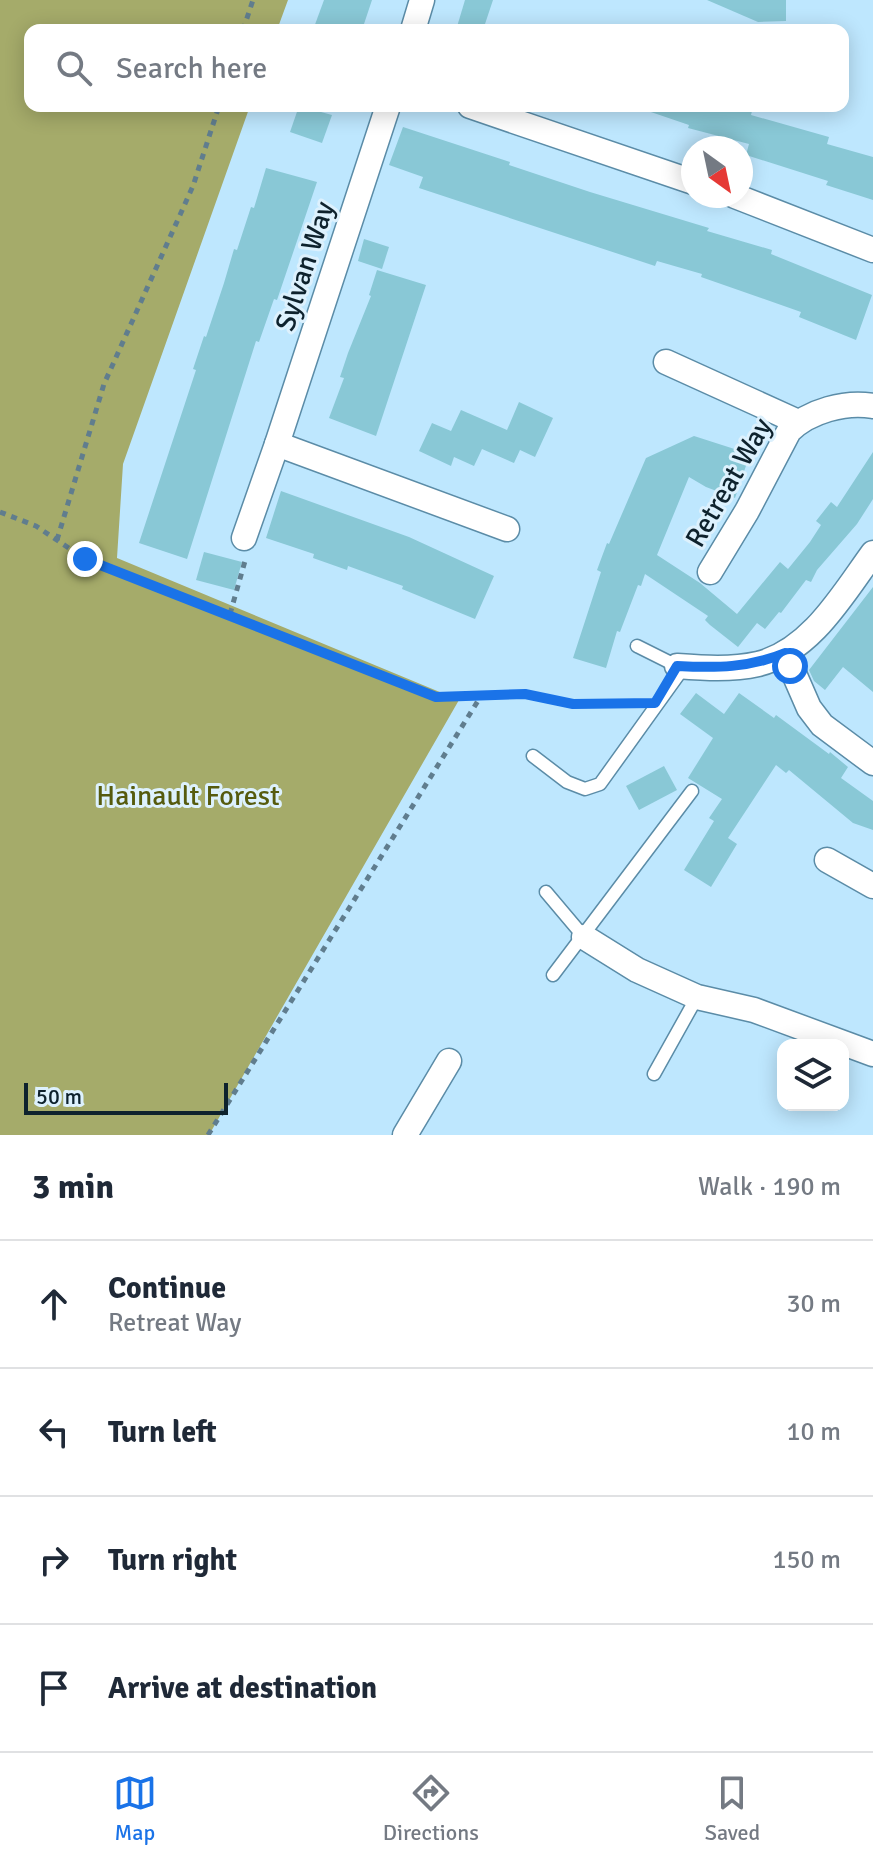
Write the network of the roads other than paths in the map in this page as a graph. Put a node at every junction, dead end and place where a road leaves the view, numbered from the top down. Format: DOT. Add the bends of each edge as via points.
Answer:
graph roads {
  1 [pos="422,0"];
  2 [pos="415,24"];
  3 [pos="386,112"];
  4 [pos="488,112"];
  5 [pos="681,178"];
  6 [pos="753,203"];
  7 [pos="873,250"];
  8 [pos="666,362"];
  9 [pos="873,406"];
  10 [pos="798,422"];
  11 [pos="277,444"];
  12 [pos="507,529"];
  13 [pos="244,538"];
  14 [pos="873,553"];
  15 [pos="710,572"];
  16 [pos="637,646"];
  17 [pos="785,653"];
  18 [pos="680,667"];
  19 [pos="533,756"];
  20 [pos="873,763"];
  21 [pos="692,791"];
  22 [pos="827,860"];
  23 [pos="873,886"];
  24 [pos="546,892"];
  25 [pos="584,937"];
  26 [pos="553,975"];
  27 [pos="697,997"];
  28 [pos="873,1054"];
  29 [pos="449,1061"];
  30 [pos="654,1074"];
  31 [pos="405,1135"];
  1 -- 2 [label="street"];
  3 -- 11 [label="street, Sylvan Way"];
  4 -- 5 [label="street"];
  6 -- 7 [label="street"];
  8 -- 10 [label="street, Retreat Way"];
  9 -- 10 [label="street, Retreat Way" via="842,406"];
  10 -- 15 [label="street, Retreat Way"];
  11 -- 12 [label="street"];
  11 -- 13 [label="street, Sylvan Way"];
  14 -- 17 [label="street" via="831,609"];
  16 -- 18 [label="lane"];
  17 -- 18 [label="street" via="760,664"];
  17 -- 20 [label="street" via="822,725"];
  18 -- 19 [label="lane" via="600,784 585,789 567,782"];
  21 -- 25 [label="lane"];
  22 -- 23 [label="street"];
  24 -- 25 [label="lane"];
  25 -- 26 [label="lane"];
  25 -- 27 [label="street" via="637,970"];
  27 -- 28 [label="street" via="754,1010"];
  27 -- 30 [label="lane"];
  29 -- 31 [label="street"];
}
